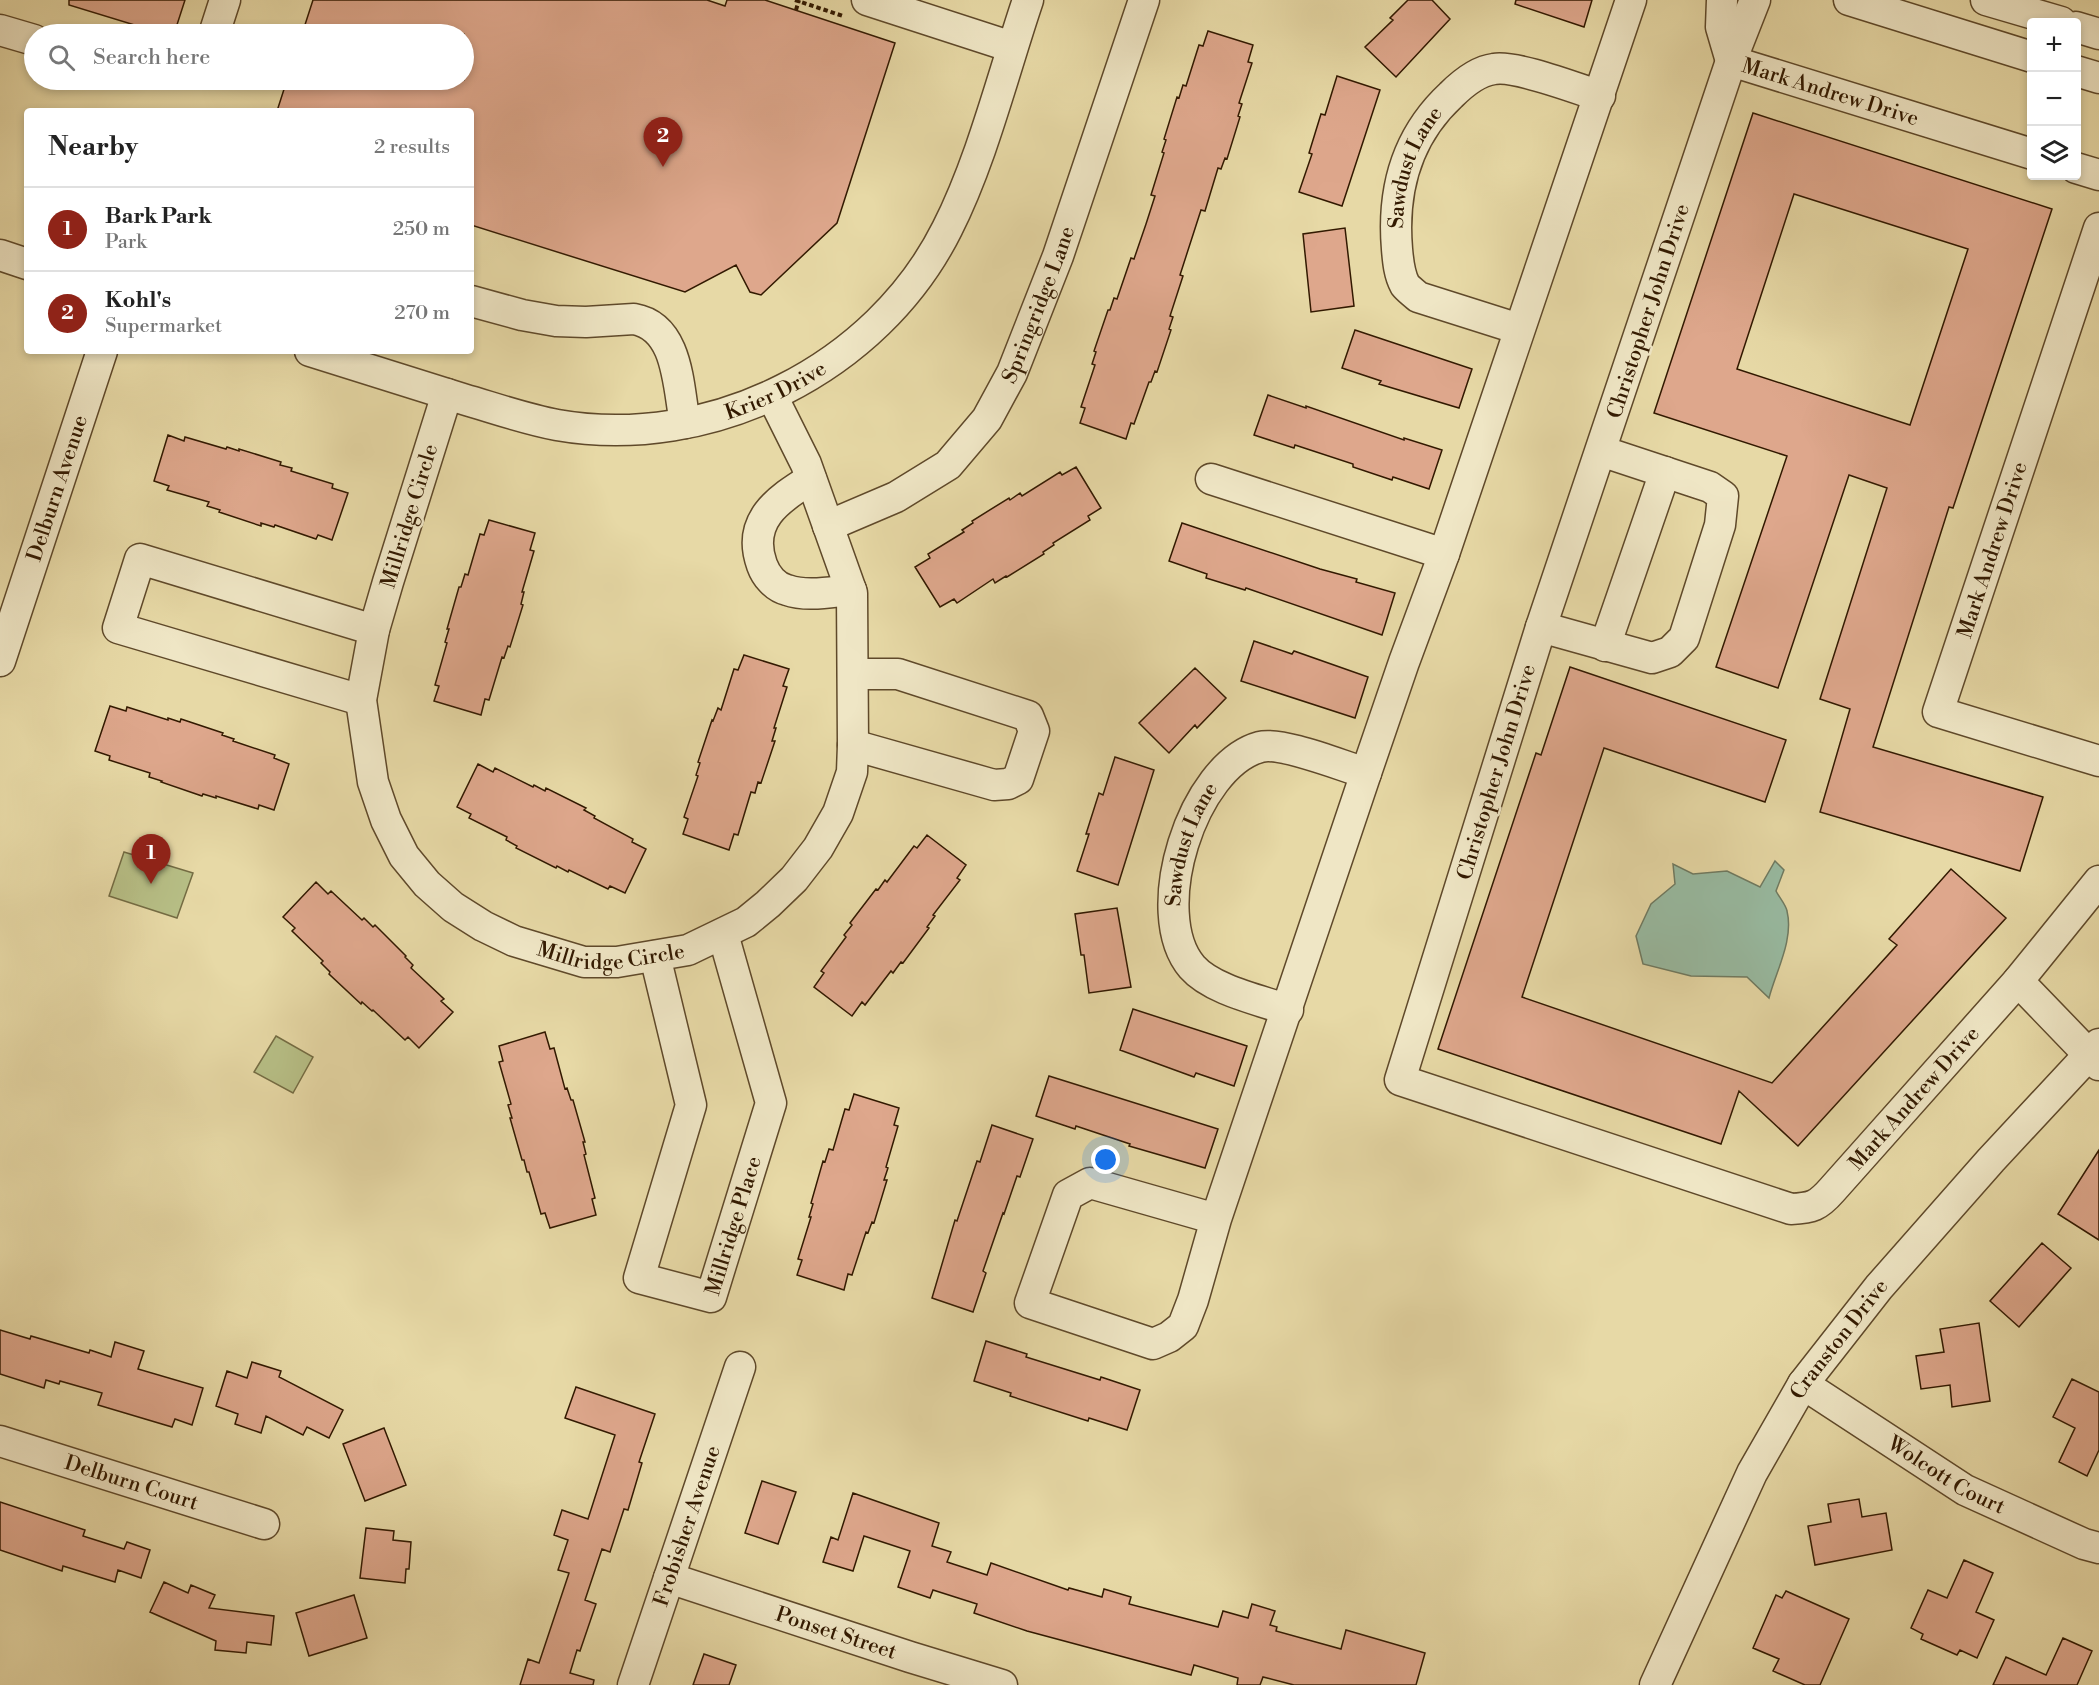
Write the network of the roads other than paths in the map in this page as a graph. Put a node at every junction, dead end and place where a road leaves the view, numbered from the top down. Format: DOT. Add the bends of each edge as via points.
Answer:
graph roads {
  1 [pos="225,0"];
  2 [pos="867,0"];
  3 [pos="1028,0"];
  4 [pos="1144,0"];
  5 [pos="1631,0"];
  6 [pos="1722,0"];
  7 [pos="1755,0"];
  8 [pos="1850,0"];
  9 [pos="1986,0"];
  10 [pos="2047,18"];
  11 [pos="217,24"];
  12 [pos="2081,29"];
  13 [pos="0,30"];
  14 [pos="2099,34"];
  15 [pos="24,37"];
  16 [pos="1012,47"];
  17 [pos="2027,56"];
  18 [pos="1731,61"];
  19 [pos="2079,72"];
  20 [pos="2099,78"];
  21 [pos="1600,96"];
  22 [pos="2027,153"];
  23 [pos="2081,170"];
  24 [pos="2099,175"];
  25 [pos="2099,228"];
  26 [pos="0,255"];
  27 [pos="24,263"];
  28 [pos="474,302"];
  29 [pos="1519,329"];
  30 [pos="101,354"];
  31 [pos="320,354"];
  32 [pos="447,394"];
  33 [pos="772,396"];
  34 [pos="685,423"];
  35 [pos="1601,451"];
  36 [pos="1665,472"];
  37 [pos="1211,478"];
  38 [pos="811,479"];
  39 [pos="828,526"];
  40 [pos="1444,554"];
  41 [pos="851,590"];
  42 [pos="1541,627"];
  43 [pos="374,630"];
  44 [pos="1605,646"];
  45 [pos="0,661"];
  46 [pos="853,674"];
  47 [pos="361,700"];
  48 [pos="853,745"];
  49 [pos="2099,761"];
  50 [pos="1366,773"];
  51 [pos="2099,882"];
  52 [pos="723,934"];
  53 [pos="655,956"];
  54 [pos="2018,981"];
  55 [pos="1288,1010"];
  56 [pos="2096,1055"];
  57 [pos="1807,1208"];
  58 [pos="1216,1219"];
  59 [pos="740,1367"];
  60 [pos="1803,1384"];
  61 [pos="0,1441"];
  62 [pos="264,1524"];
  63 [pos="2099,1548"];
  64 [pos="669,1578"];
  65 [pos="633,1685"];
  66 [pos="1002,1685"];
  67 [pos="1655,1685"];
  1 -- 11 [label="street"];
  2 -- 16 [label="street"];
  3 -- 16 [label="street, Krier Drive"];
  4 -- 39 [label="street, Springridge Lane" via="1058,256 1012,373 987,419 948,465 897,497"];
  5 -- 21 [label="street"];
  6 -- 18 [label="street" via="1721,27"];
  7 -- 18 [label="street, Christopher John Drive"];
  8 -- 17 [label="street"];
  9 -- 10 [label="street"];
  12 -- 14 [label="street"];
  13 -- 15 [label="street"];
  16 -- 33 [label="street, Krier Drive" via="966,186 947,229 921,272 861,338"];
  18 -- 22 [label="street, Mark Andrew Drive"];
  18 -- 35 [label="street, Christopher John Drive"];
  19 -- 20 [label="street"];
  21 -- 29 [label="street"];
  21 -- 29 [label="street, Sawdust Lane" via="1510,68 1492,69 1463,83 1425,124 1412,147 1396,208 1399,267 1405,286 1418,297"];
  23 -- 24 [label="street"];
  25 -- 49 [label="street, Mark Andrew Drive" via="1938,712"];
  26 -- 27 [label="street"];
  28 -- 34 [label="street" via="570,323 634,319 653,325 670,350"];
  29 -- 40 [label="street"];
  30 -- 45 [label="street, Delburn Avenue"];
  31 -- 32 [label="street, Krier Drive"];
  32 -- 34 [label="street, Krier Drive" via="564,426 628,429"];
  32 -- 43 [label="street, Millridge Circle"];
  33 -- 34 [label="street, Krier Drive"];
  33 -- 38 [label="street, Millridge Circle"];
  35 -- 36 [label="street"];
  35 -- 42 [label="street, Christopher John Drive"];
  36 -- 44 [label="street"];
  36 -- 44 [label="street" via="1710,487 1723,496 1720,525 1684,638 1670,652 1652,658"];
  37 -- 40 [label="street"];
  38 -- 39 [label="street, Millridge Circle"];
  38 -- 41 [label="street" via="782,497 763,519 756,546 763,567 772,582 786,590 813,594"];
  39 -- 41 [label="street, Millridge Circle"];
  40 -- 50 [label="street"];
  41 -- 46 [label="street, Millridge Circle"];
  42 -- 44 [label="street"];
  42 -- 57 [label="street, Christopher John Drive" via="1400,1080 1791,1209"];
  43 -- 47 [label="street, Millridge Circle"];
  43 -- 47 [label="street" via="140,560 118,628"];
  46 -- 48 [label="street, Millridge Circle"];
  46 -- 48 [label="street" via="898,674 1028,716 1034,731 1018,779 1008,784 994,785"];
  47 -- 53 [label="street, Millridge Circle" via="373,782 386,820 404,856 453,907 514,941 584,962"];
  48 -- 52 [label="street, Millridge Circle" via="852,772 838,813 818,848 768,904"];
  50 -- 55 [label="street"];
  50 -- 55 [label="street, Sawdust Lane" via="1276,745 1260,747 1244,754 1207,791 1188,832 1173,898 1180,947 1192,968 1210,982"];
  51 -- 54 [label="street, Mark Andrew Drive"];
  52 -- 53 [label="street, Millridge Circle" via="688,950"];
  52 -- 53 [label="street, Millridge Place" via="771,1103 711,1297 639,1278 691,1105"];
  54 -- 56 [label="street"];
  54 -- 57 [label="street, Mark Andrew Drive" via="1820,1204"];
  55 -- 58 [label="street"];
  56 -- 60 [label="street, Cranston Drive" via="1991,1160 1880,1287"];
  58 -- 58 [label="street" via="1183,1326 1169,1337 1153,1344 1030,1303 1068,1195 1090,1183"];
  59 -- 64 [label="street, Frobisher Avenue"];
  60 -- 63 [label="street, Wolcott Court" via="1965,1490"];
  60 -- 67 [label="street, Cranston Drive" via="1752,1473"];
  61 -- 62 [label="street, Delburn Court"];
  64 -- 65 [label="street, Frobisher Avenue"];
  64 -- 66 [label="street, Ponset Street"];
}
